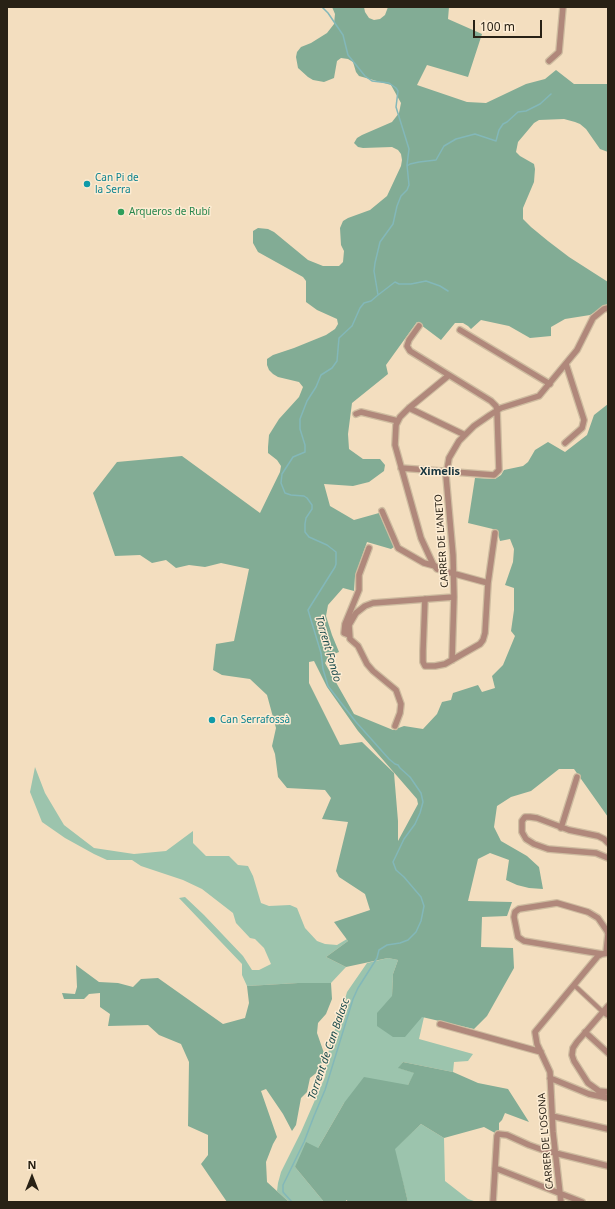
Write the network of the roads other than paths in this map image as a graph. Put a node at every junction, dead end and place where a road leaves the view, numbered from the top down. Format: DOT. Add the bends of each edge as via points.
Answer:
graph roads {
  1 [pos="563,7"];
  2 [pos="549,61"];
  3 [pos="608,308"];
  4 [pos="419,326"];
  5 [pos="460,330"];
  6 [pos="566,364"];
  7 [pos="448,376"];
  8 [pos="550,384"];
  9 [pos="409,408"];
  10 [pos="498,410"];
  11 [pos="356,414"];
  12 [pos="398,421"];
  13 [pos="465,435"];
  14 [pos="565,443"];
  15 [pos="401,468"];
  16 [pos="446,472"];
  17 [pos="382,511"];
  18 [pos="495,533"];
  19 [pos="369,548"];
  20 [pos="436,568"];
  21 [pos="454,575"];
  22 [pos="488,584"];
  23 [pos="454,597"];
  24 [pos="425,599"];
  25 [pos="349,636"];
  26 [pos="452,660"];
  27 [pos="395,726"];
  28 [pos="577,777"];
  29 [pos="561,828"];
  30 [pos="608,843"];
  31 [pos="608,858"];
  32 [pos="605,953"];
  33 [pos="574,985"];
  34 [pos="608,1006"];
  35 [pos="606,1014"];
  36 [pos="440,1024"];
  37 [pos="585,1032"];
  38 [pos="541,1052"];
  39 [pos="608,1053"];
  40 [pos="550,1078"];
  41 [pos="608,1092"];
  42 [pos="608,1098"];
  43 [pos="552,1116"];
  44 [pos="608,1130"];
  45 [pos="556,1153"];
  46 [pos="608,1166"];
  47 [pos="495,1168"];
  48 [pos="560,1193"];
  49 [pos="493,1202"];
  50 [pos="561,1202"];
  51 [pos="582,1202"];
  1 -- 2 [label="street" via="559,52"];
  3 -- 6 [label="street, CARRER DE L'ANETO" via="593,318 577,350"];
  4 -- 7 [label="street" via="407,346 410,351"];
  5 -- 8 [label="street"];
  6 -- 8 [label="street, CARRER DE L'ANETO"];
  6 -- 14 [label="street" via="584,420 582,428"];
  7 -- 9 [label="street"];
  7 -- 10 [label="street" via="491,401"];
  8 -- 10 [label="street, CARRER DE L'ANETO" via="539,396"];
  9 -- 12 [label="street"];
  9 -- 13 [label="street"];
  10 -- 13 [label="street, CARRER DE L'ANETO"];
  10 -- 16 [label="street" via="497,473 494,475"];
  11 -- 12 [label="street" via="361,412"];
  12 -- 15 [label="street" via="395,446"];
  13 -- 16 [label="street, CARRER DE L'ANETO" via="448,458"];
  15 -- 16 [label="street"];
  15 -- 20 [label="street" via="421,538"];
  16 -- 21 [label="street, CARRER DE L'ANETO"];
  17 -- 20 [label="street" via="398,548"];
  18 -- 22 [label="street"];
  19 -- 25 [label="street" via="359,575 359,590 345,624 344,633"];
  20 -- 21 [label="street"];
  21 -- 22 [label="street"];
  21 -- 23 [label="street, CARRER DE L'ANETO"];
  22 -- 26 [label="street" via="483,640"];
  23 -- 24 [label="street"];
  23 -- 26 [label="street, CARRER DE L'ANETO"];
  24 -- 25 [label="street" via="373,603 365,606 356,613 349,625"];
  24 -- 26 [label="street" via="425,666 440,665"];
  25 -- 27 [label="street" via="373,671 396,690 401,704"];
  28 -- 29 [label="street"];
  29 -- 30 [label="street" via="598,836"];
  29 -- 31 [label="street" via="530,817 525,817 521,826 526,839 534,844 548,849 596,853"];
  32 -- 32 [label="street" via="524,941 518,937 515,912 519,909 557,903 588,912 598,918 607,931"];
  32 -- 33 [label="street"];
  33 -- 35 [label="street"];
  33 -- 38 [label="street, CARRER DE L'OSONA" via="535,1032"];
  34 -- 35 [label="street"];
  35 -- 37 [label="street"];
  36 -- 38 [label="street"];
  37 -- 39 [label="street"];
  37 -- 41 [label="street" via="574,1048 574,1061 588,1083 599,1091"];
  38 -- 40 [label="street, CARRER DE L'OSONA" via="548,1066"];
  40 -- 42 [label="street" via="589,1094"];
  40 -- 43 [label="street, CARRER DE L'OSONA"];
  43 -- 44 [label="street"];
  43 -- 45 [label="street, CARRER DE L'OSONA"];
  45 -- 46 [label="street"];
  45 -- 47 [label="street" via="498,1134"];
  45 -- 48 [label="street, CARRER DE L'OSONA"];
  47 -- 48 [label="street"];
  47 -- 49 [label="street"];
  48 -- 50 [label="street, CARRER DE L'OSONA"];
  48 -- 51 [label="street"];
}
